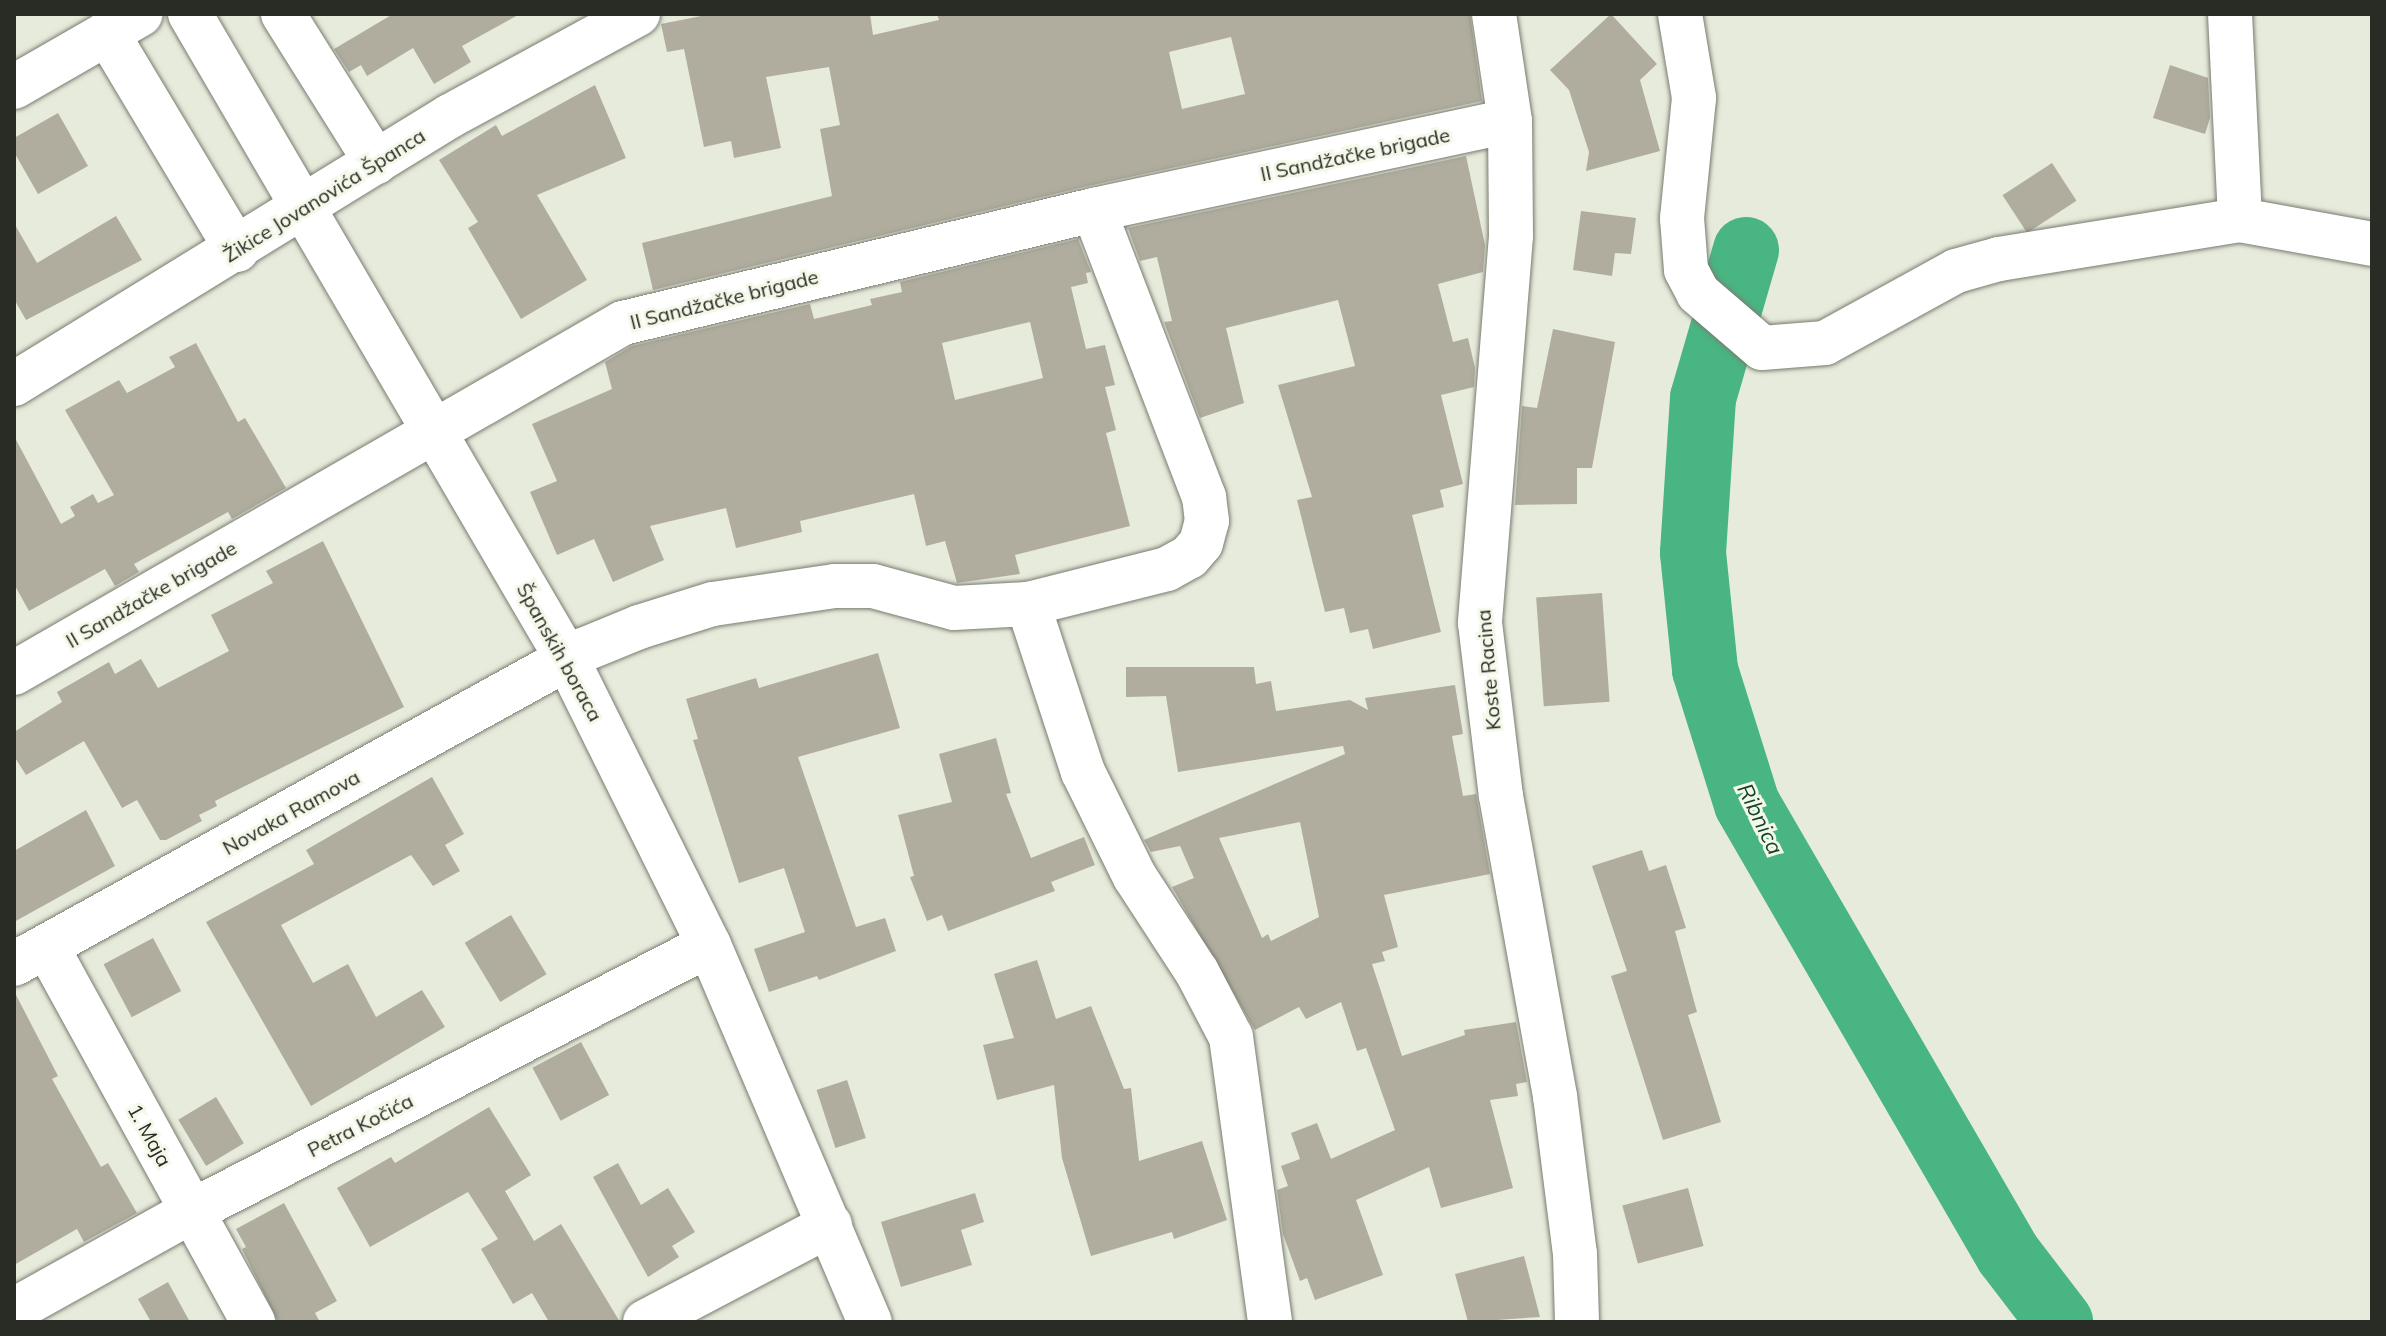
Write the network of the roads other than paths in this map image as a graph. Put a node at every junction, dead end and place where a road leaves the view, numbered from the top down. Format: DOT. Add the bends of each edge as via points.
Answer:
graph roads {
  1 [pos="190,14"];
  2 [pos="283,14"];
  3 [pos="638,14"];
  4 [pos="1494,14"];
  5 [pos="1680,14"];
  6 [pos="2230,14"];
  7 [pos="124,24"];
  8 [pos="14,87"];
  9 [pos="1510,121"];
  10 [pos="376,162"];
  11 [pos="302,209"];
  12 [pos="1094,210"];
  13 [pos="2240,220"];
  14 [pos="2372,244"];
  15 [pos="237,250"];
  16 [pos="14,384"];
  17 [pos="434,432"];
  18 [pos="1028,604"];
  19 [pos="567,659"];
  20 [pos="14,673"];
  21 [pos="709,945"];
  22 [pos="30,956"];
  23 [pos="192,1211"];
  24 [pos="830,1225"];
  25 [pos="14,1310"];
  26 [pos="253,1322"];
  27 [pos="645,1322"];
  28 [pos="870,1322"];
  29 [pos="1270,1322"];
  30 [pos="1577,1322"];
  1 -- 11 [label="street, Španskih boraca"];
  2 -- 10 [label="street"];
  3 -- 10 [label="street, Žikice Jovanovića Španca"];
  4 -- 9 [label="street, Koste Racina"];
  5 -- 13 [label="street" via="1694,98 1682,243 1686,270 1698,293 1762,348 1825,343 1956,271 1999,259"];
  6 -- 13 [label="street"];
  7 -- 8 [label="street"];
  7 -- 15 [label="street"];
  9 -- 12 [label="street, II Sandžačke brigade"];
  9 -- 30 [label="street, Koste Racina" via="1511,236 1480,623 1501,796 1555,1096 1575,1254"];
  10 -- 11 [label="street, Žikice Jovanovića Španca"];
  11 -- 15 [label="street, Žikice Jovanovića Španca"];
  11 -- 17 [label="street, Španskih boraca"];
  12 -- 17 [label="street, II Sandžačke brigade" via="623,323"];
  12 -- 18 [label="street, Novaka Ramova" via="1204,497 1207,521 1201,543 1167,569"];
  13 -- 14 [label="street"];
  15 -- 16 [label="street, Žikice Jovanovića Španca"];
  17 -- 19 [label="street, Španskih boraca"];
  17 -- 20 [label="street, II Sandžačke brigade"];
  18 -- 19 [label="street, Novaka Ramova" via="954,608 873,586 803,588 672,616"];
  18 -- 29 [label="street" via="1083,772 1135,877 1197,972 1231,1037"];
  19 -- 21 [label="street, Španskih boraca"];
  19 -- 22 [label="street, Novaka Ramova"];
  21 -- 23 [label="street, Petra Kočića"];
  21 -- 24 [label="street, Španskih boraca"];
  22 -- 23 [label="street, 1. Maja"];
  23 -- 25 [label="street, Petra Kočića"];
  23 -- 26 [label="street, 1. Maja"];
  24 -- 27 [label="street"];
  24 -- 28 [label="street, Španskih boraca"];
}
